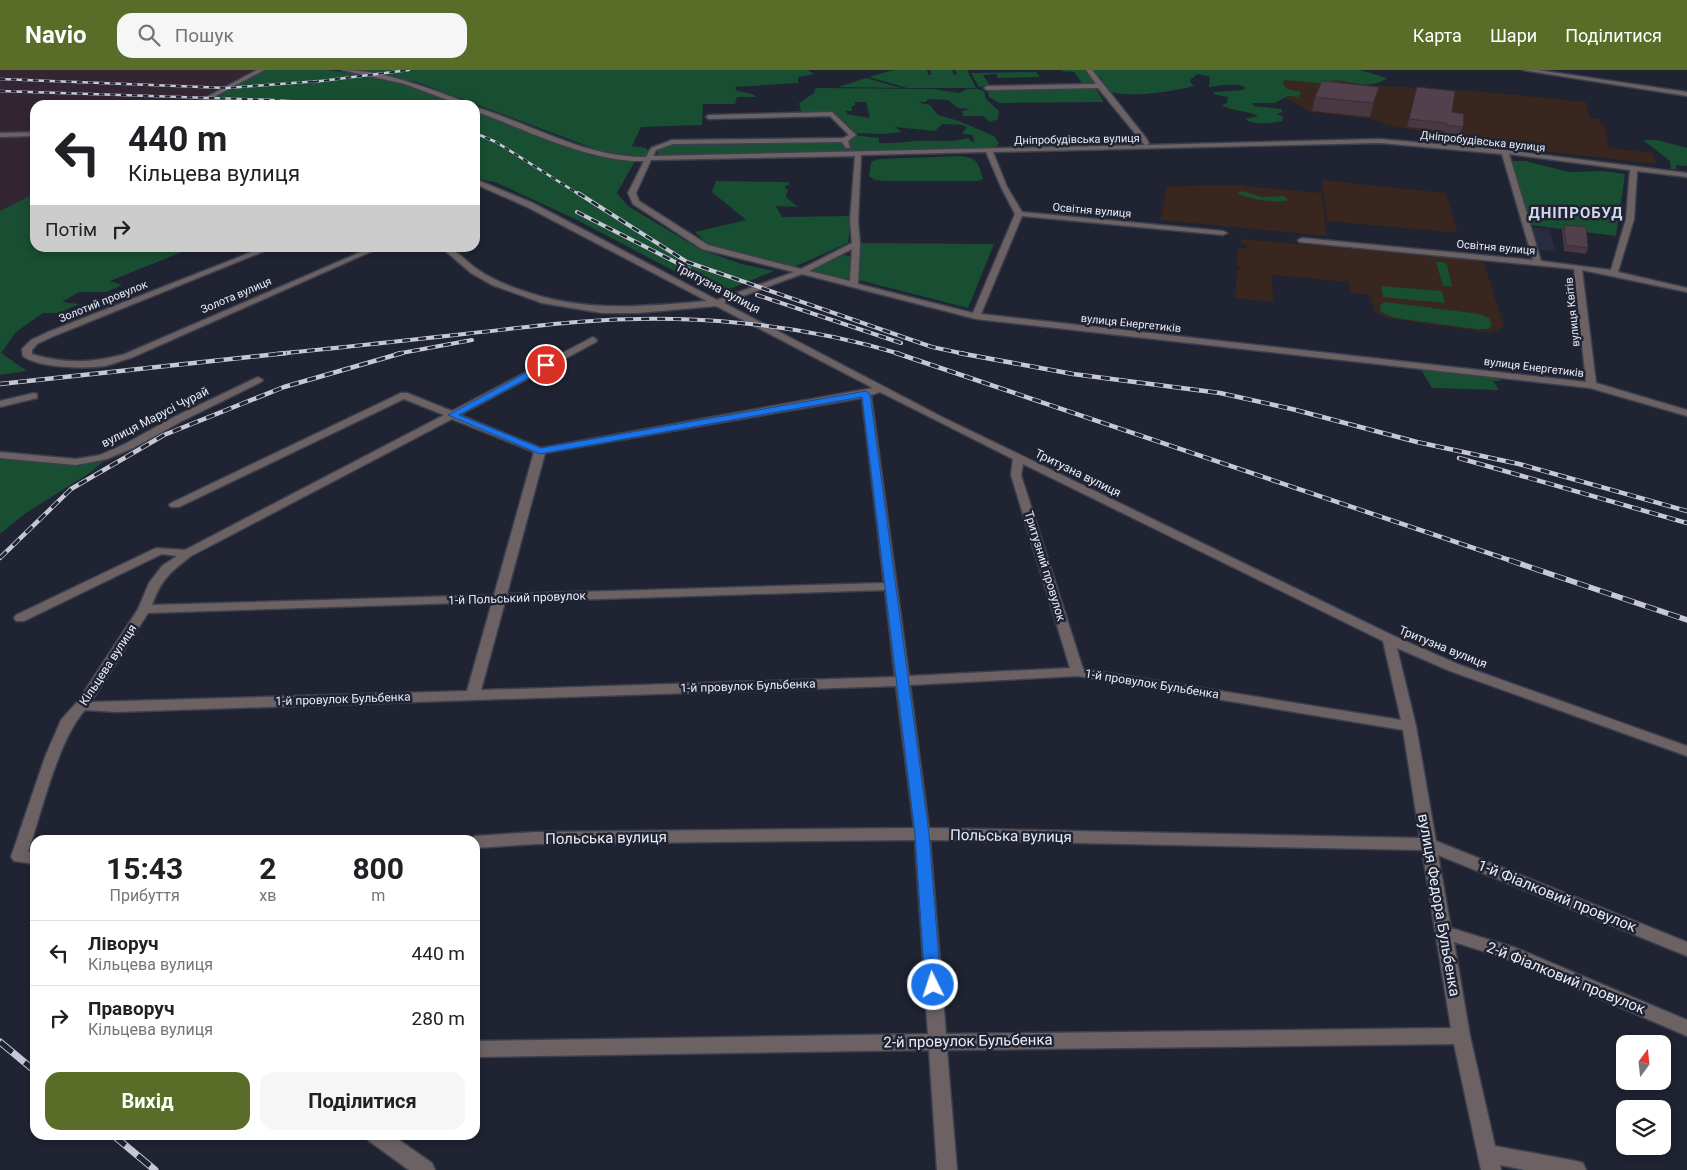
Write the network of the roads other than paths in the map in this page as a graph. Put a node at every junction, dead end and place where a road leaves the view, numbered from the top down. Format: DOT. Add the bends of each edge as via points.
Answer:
graph roads {
  1 [pos="261,70"];
  2 [pos="345,70"];
  3 [pos="1089,70"];
  4 [pos="1526,70"];
  5 [pos="1100,86"];
  6 [pos="987,88"];
  7 [pos="1687,94"];
  8 [pos="204,100"];
  9 [pos="452,100"];
  10 [pos="480,111"];
  11 [pos="709,117"];
  12 [pos="30,134"];
  13 [pos="0,136"];
  14 [pos="1144,139"];
  15 [pos="844,140"];
  16 [pos="1149,147"];
  17 [pos="1005,150"];
  18 [pos="989,151"];
  19 [pos="1505,152"];
  20 [pos="855,154"];
  21 [pos="648,159"];
  22 [pos="1634,168"];
  23 [pos="1687,175"];
  24 [pos="480,183"];
  25 [pos="1018,214"];
  26 [pos="1223,233"];
  27 [pos="1302,240"];
  28 [pos="856,244"];
  29 [pos="258,252"];
  30 [pos="366,252"];
  31 [pos="451,252"];
  32 [pos="1537,262"];
  33 [pos="1578,267"];
  34 [pos="801,272"];
  35 [pos="1614,273"];
  36 [pos="854,285"];
  37 [pos="1687,290"];
  38 [pos="717,303"];
  39 [pos="976,316"];
  40 [pos="594,340"];
  41 [pos="105,363"];
  42 [pos="258,380"];
  43 [pos="1591,385"];
  44 [pos="873,391"];
  45 [pos="34,396"];
  46 [pos="0,404"];
  47 [pos="1687,413"];
  48 [pos="452,415"];
  49 [pos="540,451"];
  50 [pos="0,455"];
  51 [pos="1018,459"];
  52 [pos="175,505"];
  53 [pos="187,554"];
  54 [pos="891,586"];
  55 [pos="499,599"];
  56 [pos="144,609"];
  57 [pos="20,618"];
  58 [pos="1389,639"];
  59 [pos="1078,672"];
  60 [pos="903,681"];
  61 [pos="473,694"];
  62 [pos="83,704"];
  63 [pos="1409,726"];
  64 [pos="1687,751"];
  65 [pos="922,834"];
  66 [pos="480,842"];
  67 [pos="1428,844"];
  68 [pos="30,858"];
  69 [pos="1443,932"];
  70 [pos="1687,949"];
  71 [pos="1687,1028"];
  72 [pos="1461,1036"];
  73 [pos="937,1042"];
  74 [pos="480,1050"];
  75 [pos="383,1140"];
  76 [pos="1489,1162"];
  77 [pos="425,1170"];
  78 [pos="947,1170"];
  79 [pos="1576,1170"];
  1 -- 8 [label="street"];
  2 -- 9 [label="street" via="398,80"];
  3 -- 5 [label="street"];
  4 -- 7 [label="street"];
  5 -- 6 [label="street"];
  5 -- 14 [label="street"];
  10 -- 21 [label="street, Дніпробудівська вулиця" via="591,152 626,159"];
  11 -- 15 [label="street" via="832,114 852,135"];
  12 -- 13 [label="street"];
  14 -- 16 [label="street"];
  14 -- 17 [label="street" via="1002,144"];
  15 -- 20 [label="street"];
  15 -- 21 [label="street" via="672,142 653,148"];
  16 -- 17 [label="street, Дніпробудівська вулиця"];
  16 -- 19 [label="street, Дніпробудівська вулиця" via="1380,141"];
  17 -- 18 [label="street, Дніпробудівська вулиця"];
  18 -- 20 [label="street, Дніпробудівська вулиця"];
  18 -- 25 [label="street"];
  19 -- 22 [label="street, Дніпробудівська вулиця"];
  19 -- 32 [label="street"];
  20 -- 21 [label="street, Дніпробудівська вулиця"];
  20 -- 28 [label="street"];
  21 -- 34 [label="street, вулиця Енергетиків" via="632,193 636,202 705,247"];
  22 -- 23 [label="street, Дніпробудівська вулиця"];
  22 -- 35 [label="street" via="1630,218"];
  24 -- 38 [label="street, Тритузна вулиця" via="530,205"];
  25 -- 26 [label="street, Освітня вулиця"];
  25 -- 39 [label="street"];
  27 -- 32 [label="street, Освітня вулиця"];
  28 -- 34 [label="street"];
  28 -- 36 [label="street"];
  29 -- 41 [label="street, Золотий провулок" via="60,331 34,342 27,349 28,356 37,359"];
  30 -- 41 [label="street, Золота вулиця" via="128,356"];
  31 -- 38 [label="street" via="495,283 542,300 602,310"];
  32 -- 33 [label="street, Освітня вулиця"];
  33 -- 35 [label="street, Освітня вулиця"];
  33 -- 43 [label="street, вулиця Квітів"];
  34 -- 36 [label="street, вулиця Енергетиків"];
  34 -- 38 [label="street"];
  35 -- 37 [label="street, Освітня вулиця"];
  36 -- 39 [label="street, вулиця Енергетиків"];
  38 -- 44 [label="street, Тритузна вулиця"];
  39 -- 43 [label="street, вулиця Енергетиків"];
  40 -- 48 [label="street, Кільцева вулиця"];
  42 -- 50 [label="street, вулиця Марусі Чурай" via="114,454 76,462"];
  43 -- 47 [label="street, вулиця Енергетиків"];
  44 -- 49 [label="street"];
  44 -- 51 [label="street, Тритузна вулиця"];
  44 -- 54 [label="street"];
  45 -- 46 [label="street"];
  48 -- 49 [label="street"];
  48 -- 52 [label="street" via="404,395"];
  48 -- 53 [label="street, Кільцева вулиця"];
  49 -- 55 [label="street"];
  51 -- 58 [label="street, Тритузна вулиця"];
  51 -- 59 [label="street, Тритузний провулок" via="1016,475"];
  53 -- 56 [label="street, Кільцева вулиця" via="166,569 152,586"];
  53 -- 57 [label="street" via="160,550"];
  54 -- 55 [label="street, 1-й Польський провулок"];
  54 -- 60 [label="street"];
  55 -- 56 [label="street, 1-й Польський провулок"];
  55 -- 61 [label="street"];
  56 -- 62 [label="street, Кільцева вулиця"];
  58 -- 63 [label="street, вулиця Федора Бульбенка"];
  58 -- 64 [label="street, Тритузна вулиця" via="1465,671"];
  59 -- 60 [label="street, 1-й провулок Бульбенка"];
  59 -- 63 [label="street, 1-й провулок Бульбенка"];
  60 -- 61 [label="street, 1-й провулок Бульбенка"];
  60 -- 65 [label="street"];
  61 -- 62 [label="street, 1-й провулок Бульбенка" via="116,707"];
  62 -- 68 [label="street, Кільцева вулиця" via="68,720 52,757 19,857"];
  63 -- 67 [label="street, вулиця Федора Бульбенка"];
  65 -- 66 [label="street, Польська вулиця" via="536,838"];
  65 -- 67 [label="street, Польська вулиця"];
  65 -- 73 [label="street"];
  67 -- 69 [label="street, вулиця Федора Бульбенка"];
  67 -- 70 [label="street, 1-й Фіалковий провулок"];
  69 -- 71 [label="street, 2-й Фіалковий провулок" via="1510,953"];
  69 -- 72 [label="street, вулиця Федора Бульбенка"];
  72 -- 73 [label="street, 2-й провулок Бульбенка"];
  72 -- 76 [label="street, вулиця Федора Бульбенка"];
  73 -- 74 [label="street, 2-й провулок Бульбенка"];
  73 -- 78 [label="street"];
  75 -- 77 [label="street"];
  76 -- 79 [label="street"];
}
